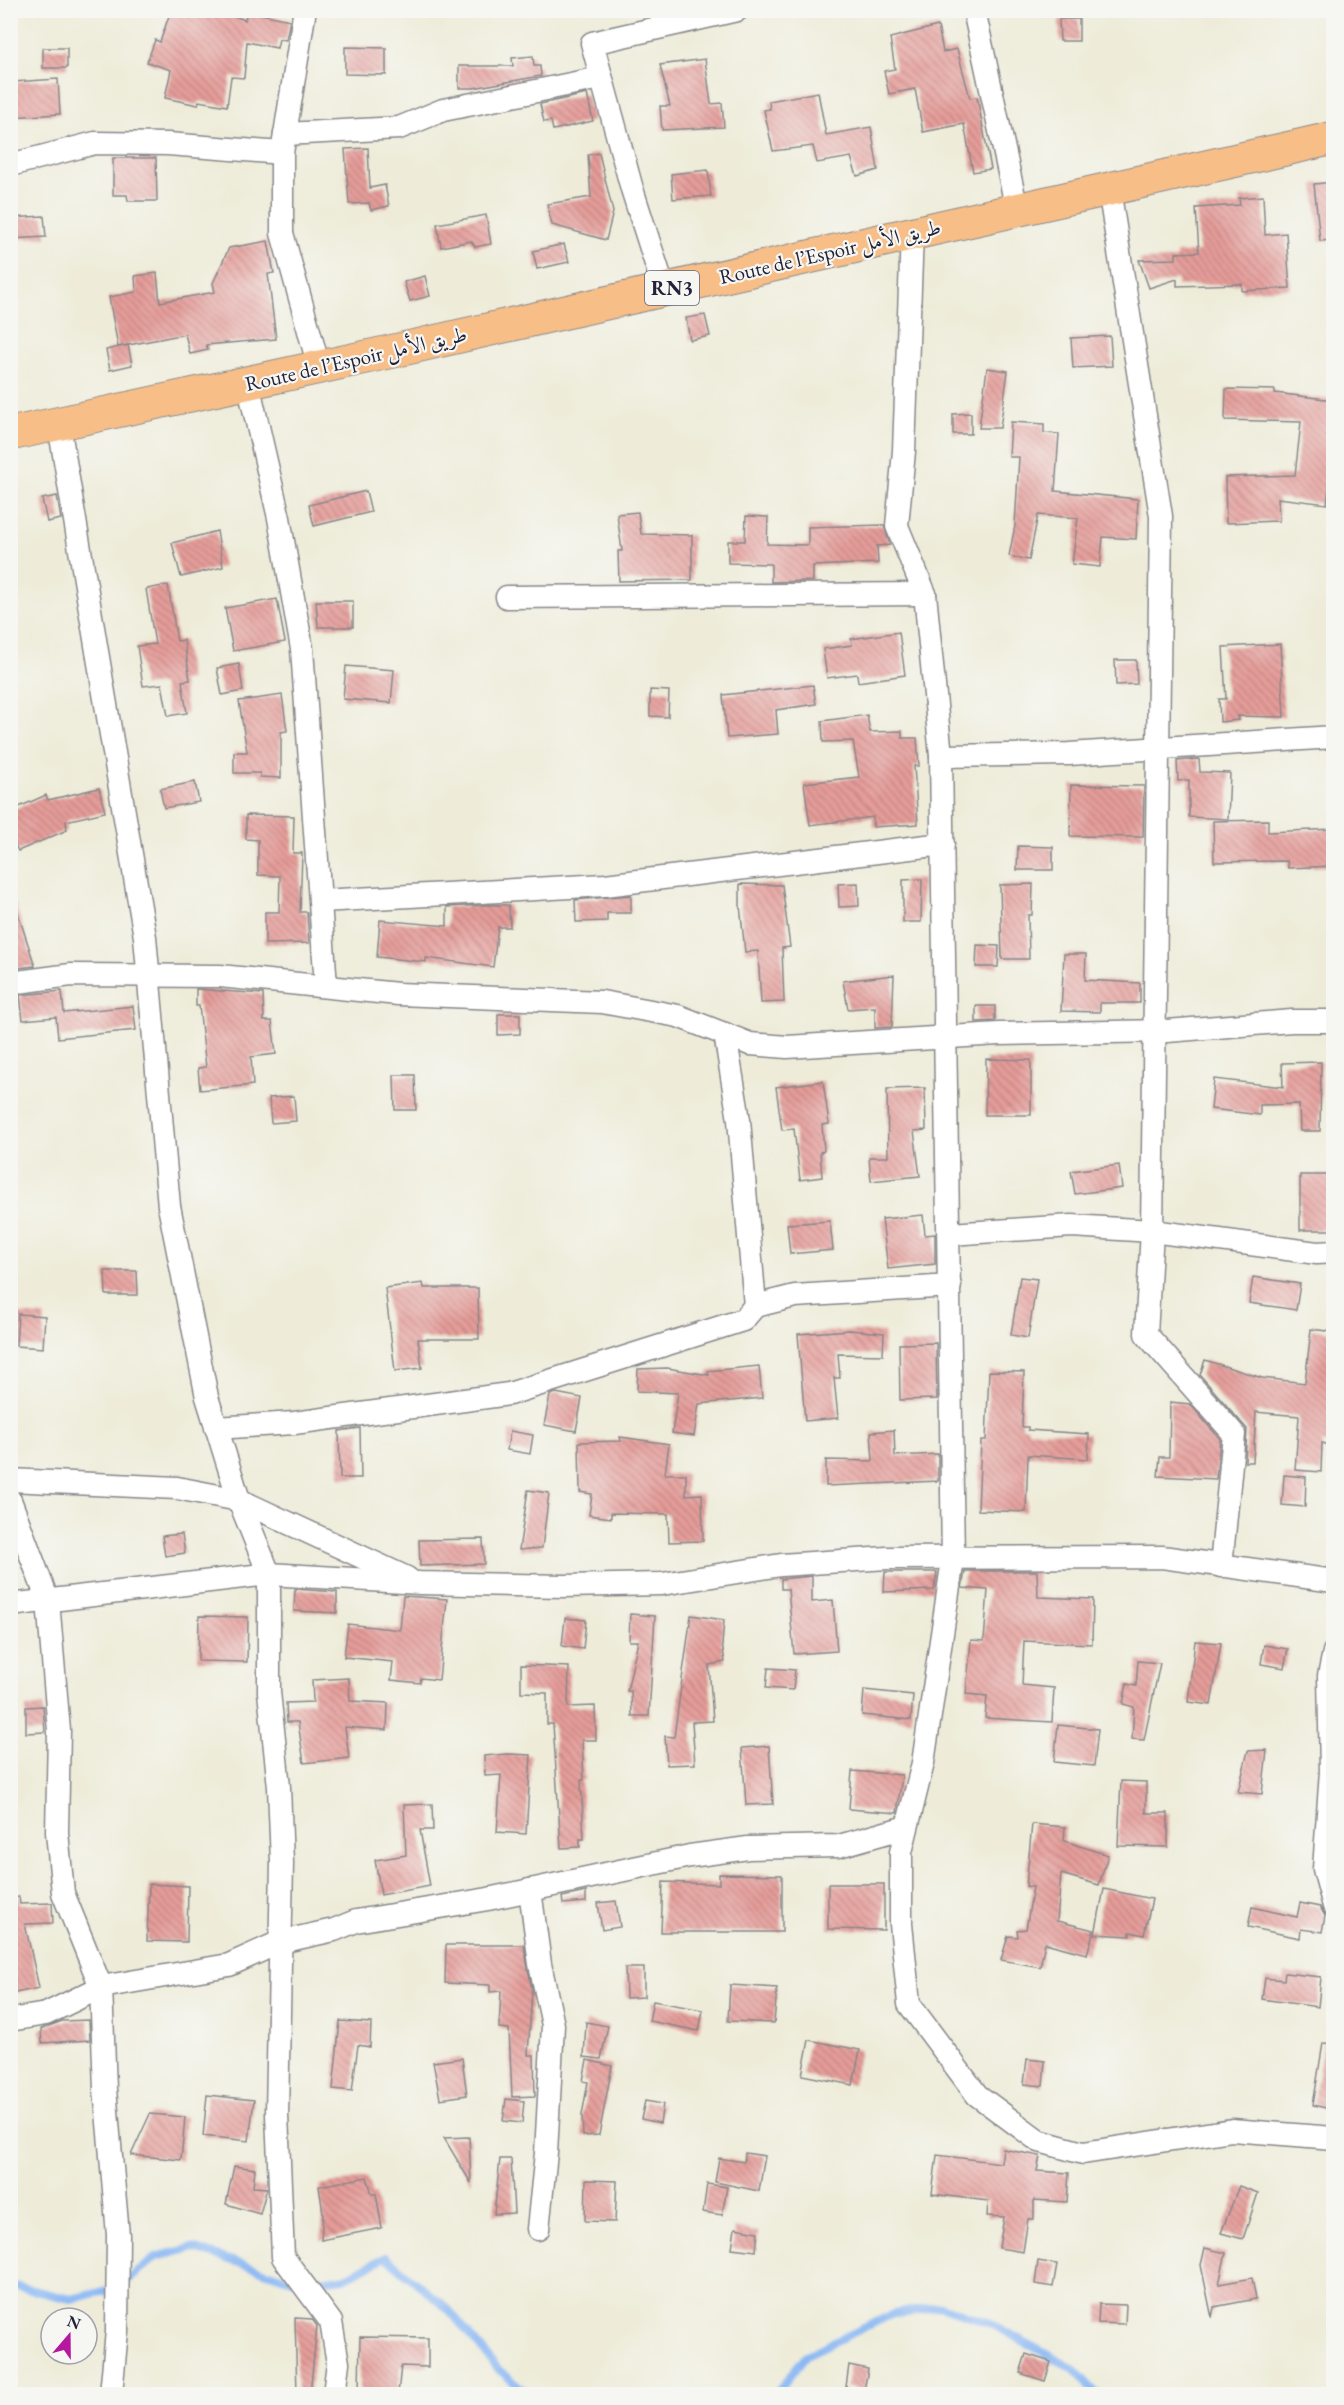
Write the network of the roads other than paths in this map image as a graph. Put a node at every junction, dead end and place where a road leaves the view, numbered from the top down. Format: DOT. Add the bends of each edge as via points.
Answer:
graph roads {
  1 [pos="737,10"];
  2 [pos="974,10"];
  3 [pos="304,15"];
  4 [pos="600,78"];
  5 [pos="1334,138"];
  6 [pos="284,143"];
  7 [pos="10,165"];
  8 [pos="1109,189"];
  9 [pos="1017,210"];
  10 [pos="912,233"];
  11 [pos="664,289"];
  12 [pos="319,367"];
  13 [pos="248,383"];
  14 [pos="59,425"];
  15 [pos="10,434"];
  16 [pos="925,594"];
  17 [pos="507,597"];
  18 [pos="1334,737"];
  19 [pos="1157,748"];
  20 [pos="941,756"];
  21 [pos="943,844"];
  22 [pos="321,901"];
  23 [pos="148,974"];
  24 [pos="10,983"];
  25 [pos="326,987"];
  26 [pos="1334,1021"];
  27 [pos="1155,1031"];
  28 [pos="725,1035"];
  29 [pos="944,1037"];
  30 [pos="1152,1231"];
  31 [pos="950,1234"];
  32 [pos="1334,1252"];
  33 [pos="950,1286"];
  34 [pos="755,1306"];
  35 [pos="216,1428"];
  36 [pos="10,1480"];
  37 [pos="10,1500"];
  38 [pos="239,1500"];
  39 [pos="953,1559"];
  40 [pos="1221,1566"];
  41 [pos="269,1574"];
  42 [pos="1334,1581"];
  43 [pos="420,1583"];
  44 [pos="48,1601"];
  45 [pos="10,1605"];
  46 [pos="1334,1652"];
  47 [pos="906,1827"];
  48 [pos="530,1890"];
  49 [pos="1334,1906"];
  50 [pos="280,1942"];
  51 [pos="101,1987"];
  52 [pos="10,2020"];
  53 [pos="1334,2138"];
  54 [pos="538,2229"];
  55 [pos="111,2394"];
  56 [pos="334,2394"];
  1 -- 4 [label="street" via="592,43"];
  2 -- 9 [label="street"];
  3 -- 6 [label="street"];
  4 -- 6 [label="street" via="443,110 399,128"];
  4 -- 11 [label="street"];
  5 -- 8 [label="highway, Route de l’Espoir طريق الأمل / RN3"];
  6 -- 7 [label="street" via="95,144"];
  6 -- 12 [label="street" via="282,234"];
  8 -- 9 [label="highway, Route de l’Espoir طريق الأمل / RN3"];
  8 -- 19 [label="street" via="1161,516"];
  9 -- 10 [label="highway, Route de l’Espoir طريق الأمل / RN3"];
  10 -- 11 [label="highway, Route de l’Espoir طريق الأمل / RN3"];
  10 -- 16 [label="street" via="904,450 897,526"];
  11 -- 12 [label="highway, Route de l’Espoir طريق الأمل / RN3"];
  12 -- 13 [label="highway, Route de l’Espoir طريق الأمل / RN3"];
  13 -- 14 [label="highway, Route de l’Espoir طريق الأمل / RN3"];
  13 -- 22 [label="street" via="279,518 302,649"];
  14 -- 15 [label="highway, Route de l’Espoir طريق الأمل / RN3"];
  14 -- 23 [label="street" via="115,751"];
  16 -- 17 [label="street"];
  16 -- 20 [label="street"];
  18 -- 19 [label="street"];
  19 -- 20 [label="street"];
  19 -- 27 [label="street"];
  20 -- 21 [label="street"];
  21 -- 22 [label="street" via="605,885"];
  21 -- 29 [label="street"];
  22 -- 25 [label="street"];
  23 -- 24 [label="street" via="71,975"];
  23 -- 25 [label="street" via="220,976"];
  23 -- 35 [label="street" via="169,1206"];
  25 -- 28 [label="street" via="501,1000 602,1002 678,1016"];
  26 -- 27 [label="street"];
  27 -- 29 [label="street"];
  27 -- 30 [label="street"];
  28 -- 29 [label="street" via="750,1044 787,1047"];
  28 -- 34 [label="street" via="739,1120"];
  29 -- 31 [label="street"];
  30 -- 31 [label="street" via="1072,1226"];
  30 -- 32 [label="street"];
  30 -- 40 [label="street" via="1146,1334 1234,1434"];
  31 -- 33 [label="street"];
  33 -- 34 [label="street" via="795,1296"];
  33 -- 39 [label="street"];
  34 -- 35 [label="street" via="743,1320 509,1394 294,1423"];
  35 -- 38 [label="street"];
  36 -- 38 [label="street" via="177,1488"];
  37 -- 44 [label="street"];
  38 -- 41 [label="street"];
  38 -- 43 [label="street"];
  39 -- 40 [label="street" via="1162,1557"];
  39 -- 43 [label="street" via="887,1558 781,1565 662,1584"];
  39 -- 47 [label="street" via="923,1763"];
  40 -- 42 [label="street"];
  41 -- 43 [label="street"];
  41 -- 44 [label="street"];
  41 -- 50 [label="street" via="269,1692 282,1863"];
  44 -- 45 [label="street"];
  44 -- 51 [label="street" via="59,1731 57,1801 63,1893"];
  46 -- 49 [label="street" via="1329,1676 1331,1771 1324,1869"];
  47 -- 48 [label="street" via="839,1846 748,1848 690,1856"];
  47 -- 53 [label="street" via="901,1852 901,1924 909,2004 977,2095 1039,2141 1083,2153 1233,2130"];
  48 -- 50 [label="street" via="356,1921"];
  48 -- 54 [label="street" via="553,2025"];
  50 -- 51 [label="street" via="229,1965"];
  50 -- 56 [label="street" via="277,2114 283,2258 331,2322 338,2363"];
  51 -- 52 [label="street" via="46,2014"];
  51 -- 55 [label="street" via="118,2235 117,2331"];
}
